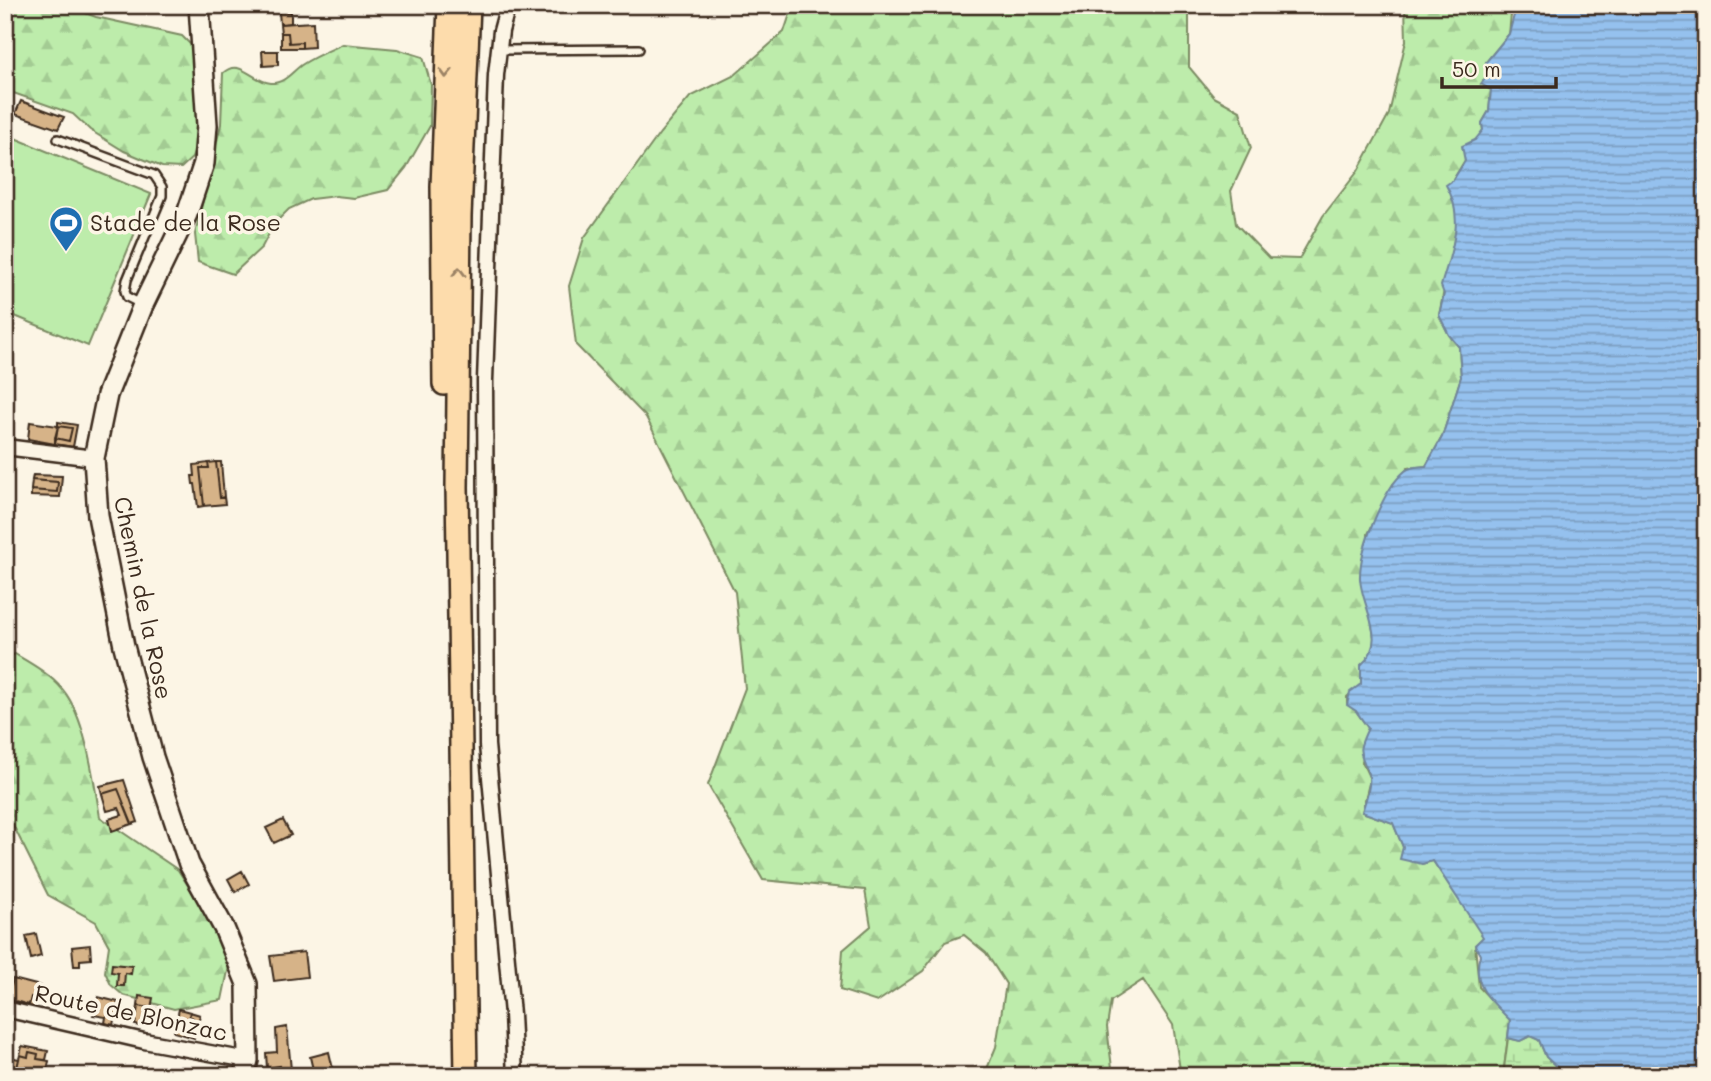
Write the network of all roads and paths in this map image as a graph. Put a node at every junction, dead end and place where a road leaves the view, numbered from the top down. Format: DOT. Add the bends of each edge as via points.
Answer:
graph roads {
  1 [pos="199,5"];
  2 [pos="449,5"];
  3 [pos="508,5"];
  4 [pos="469,9"];
  5 [pos="499,50"];
  6 [pos="639,50"];
  7 [pos="58,139"];
  8 [pos="144,305"];
  9 [pos="5,447"];
  10 [pos="94,458"];
  11 [pos="5,1009"];
  12 [pos="246,1068"];
  13 [pos="455,1076"];
  14 [pos="466,1076"];
  15 [pos="515,1076"];
  1 -- 8 [label="main road, Chemin de la Rose" via="207,125 204,163 187,214"];
  2 -- 13 [label="main road, one-way" via="442,187"];
  3 -- 5 [label="street"];
  14 -- 4 [label="main road, one-way" via="457,474 460,216"];
  5 -- 6 [label="lane"];
  5 -- 15 [label="street" via="485,381 487,745"];
  7 -- 8 [label="lane" via="154,175 162,187 125,291 127,297"];
  8 -- 10 [label="main road, Chemin de la Rose" via="107,395"];
  9 -- 10 [label="street"];
  10 -- 12 [label="main road, Chemin de la Rose" via="103,542 153,757 189,864 247,984"];
  11 -- 12 [label="street, Route de Blonzac"];
}
